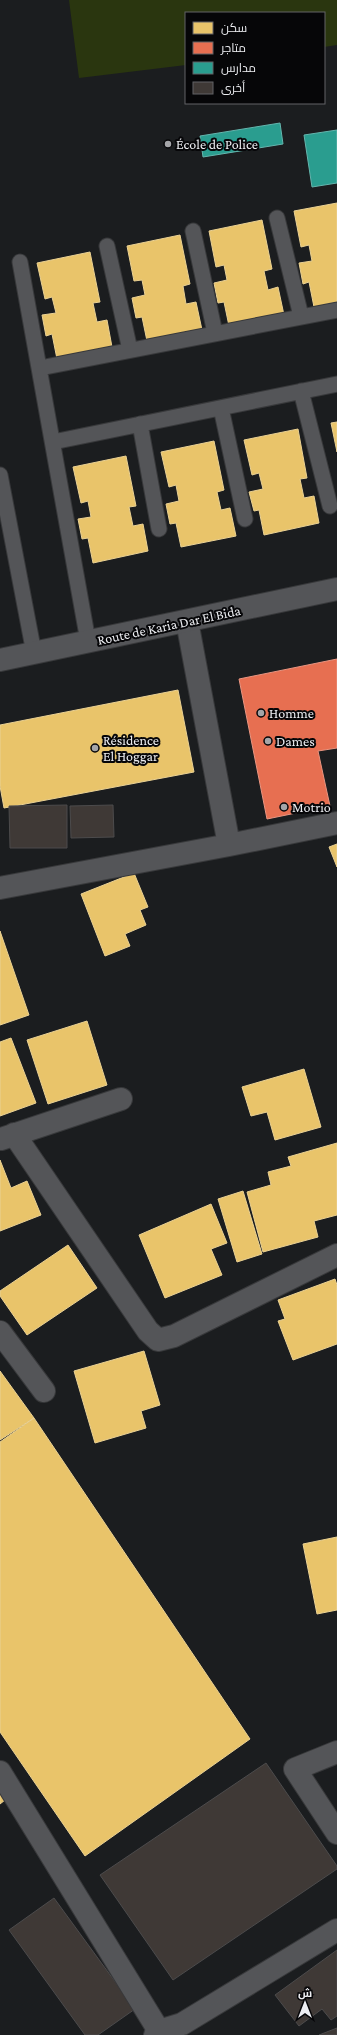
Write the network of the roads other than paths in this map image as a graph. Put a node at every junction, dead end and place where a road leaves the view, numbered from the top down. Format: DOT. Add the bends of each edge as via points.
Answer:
graph roads {
  1 [pos="277,218"];
  2 [pos="193,230"];
  3 [pos="108,246"];
  4 [pos="20,262"];
  5 [pos="337,310"];
  6 [pos="301,316"];
  7 [pos="214,333"];
  8 [pos="130,350"];
  9 [pos="40,368"];
  10 [pos="337,384"];
  11 [pos="301,391"];
  12 [pos="221,408"];
  13 [pos="140,424"];
  14 [pos="53,442"];
  15 [pos="0,475"];
  16 [pos="330,506"];
  17 [pos="245,519"];
  18 [pos="159,529"];
  19 [pos="337,589"];
  20 [pos="187,621"];
  21 [pos="88,641"];
  22 [pos="34,653"];
  23 [pos="0,660"];
  24 [pos="337,823"];
  25 [pos="229,845"];
  26 [pos="0,888"];
  27 [pos="121,1099"];
  28 [pos="7,1137"];
  29 [pos="337,1255"];
  30 [pos="0,1332"];
  31 [pos="44,1391"];
  32 [pos="337,1752"];
  33 [pos="0,1772"];
  34 [pos="337,1833"];
  35 [pos="337,1930"];
  36 [pos="157,2033"];
  1 -- 6 [label="lane"];
  2 -- 7 [label="lane"];
  3 -- 8 [label="lane"];
  4 -- 9 [label="lane"];
  5 -- 6 [label="lane"];
  6 -- 7 [label="lane"];
  7 -- 8 [label="lane"];
  8 -- 9 [label="lane"];
  9 -- 14 [label="lane"];
  10 -- 11 [label="lane"];
  11 -- 12 [label="lane"];
  11 -- 16 [label="lane"];
  12 -- 13 [label="lane"];
  12 -- 17 [label="lane"];
  13 -- 14 [label="lane"];
  13 -- 18 [label="lane"];
  14 -- 21 [label="lane"];
  15 -- 22 [label="lane"];
  19 -- 20 [label="street, Route de Karia Dar El Bida"];
  20 -- 21 [label="street, Route de Karia Dar El Bida"];
  20 -- 25 [label="street"];
  21 -- 22 [label="street, Route de Karia Dar El Bida"];
  22 -- 23 [label="street, Route de Karia Dar El Bida"];
  24 -- 25 [label="street"];
  25 -- 26 [label="street"];
  27 -- 28 [label="street"];
  28 -- 29 [label="street" via="148,1331 158,1340 174,1336"];
  30 -- 31 [label="street"];
  32 -- 34 [label="street" via="295,1769"];
  33 -- 36 [label="street"];
  35 -- 36 [label="street" via="182,2024"];
}
